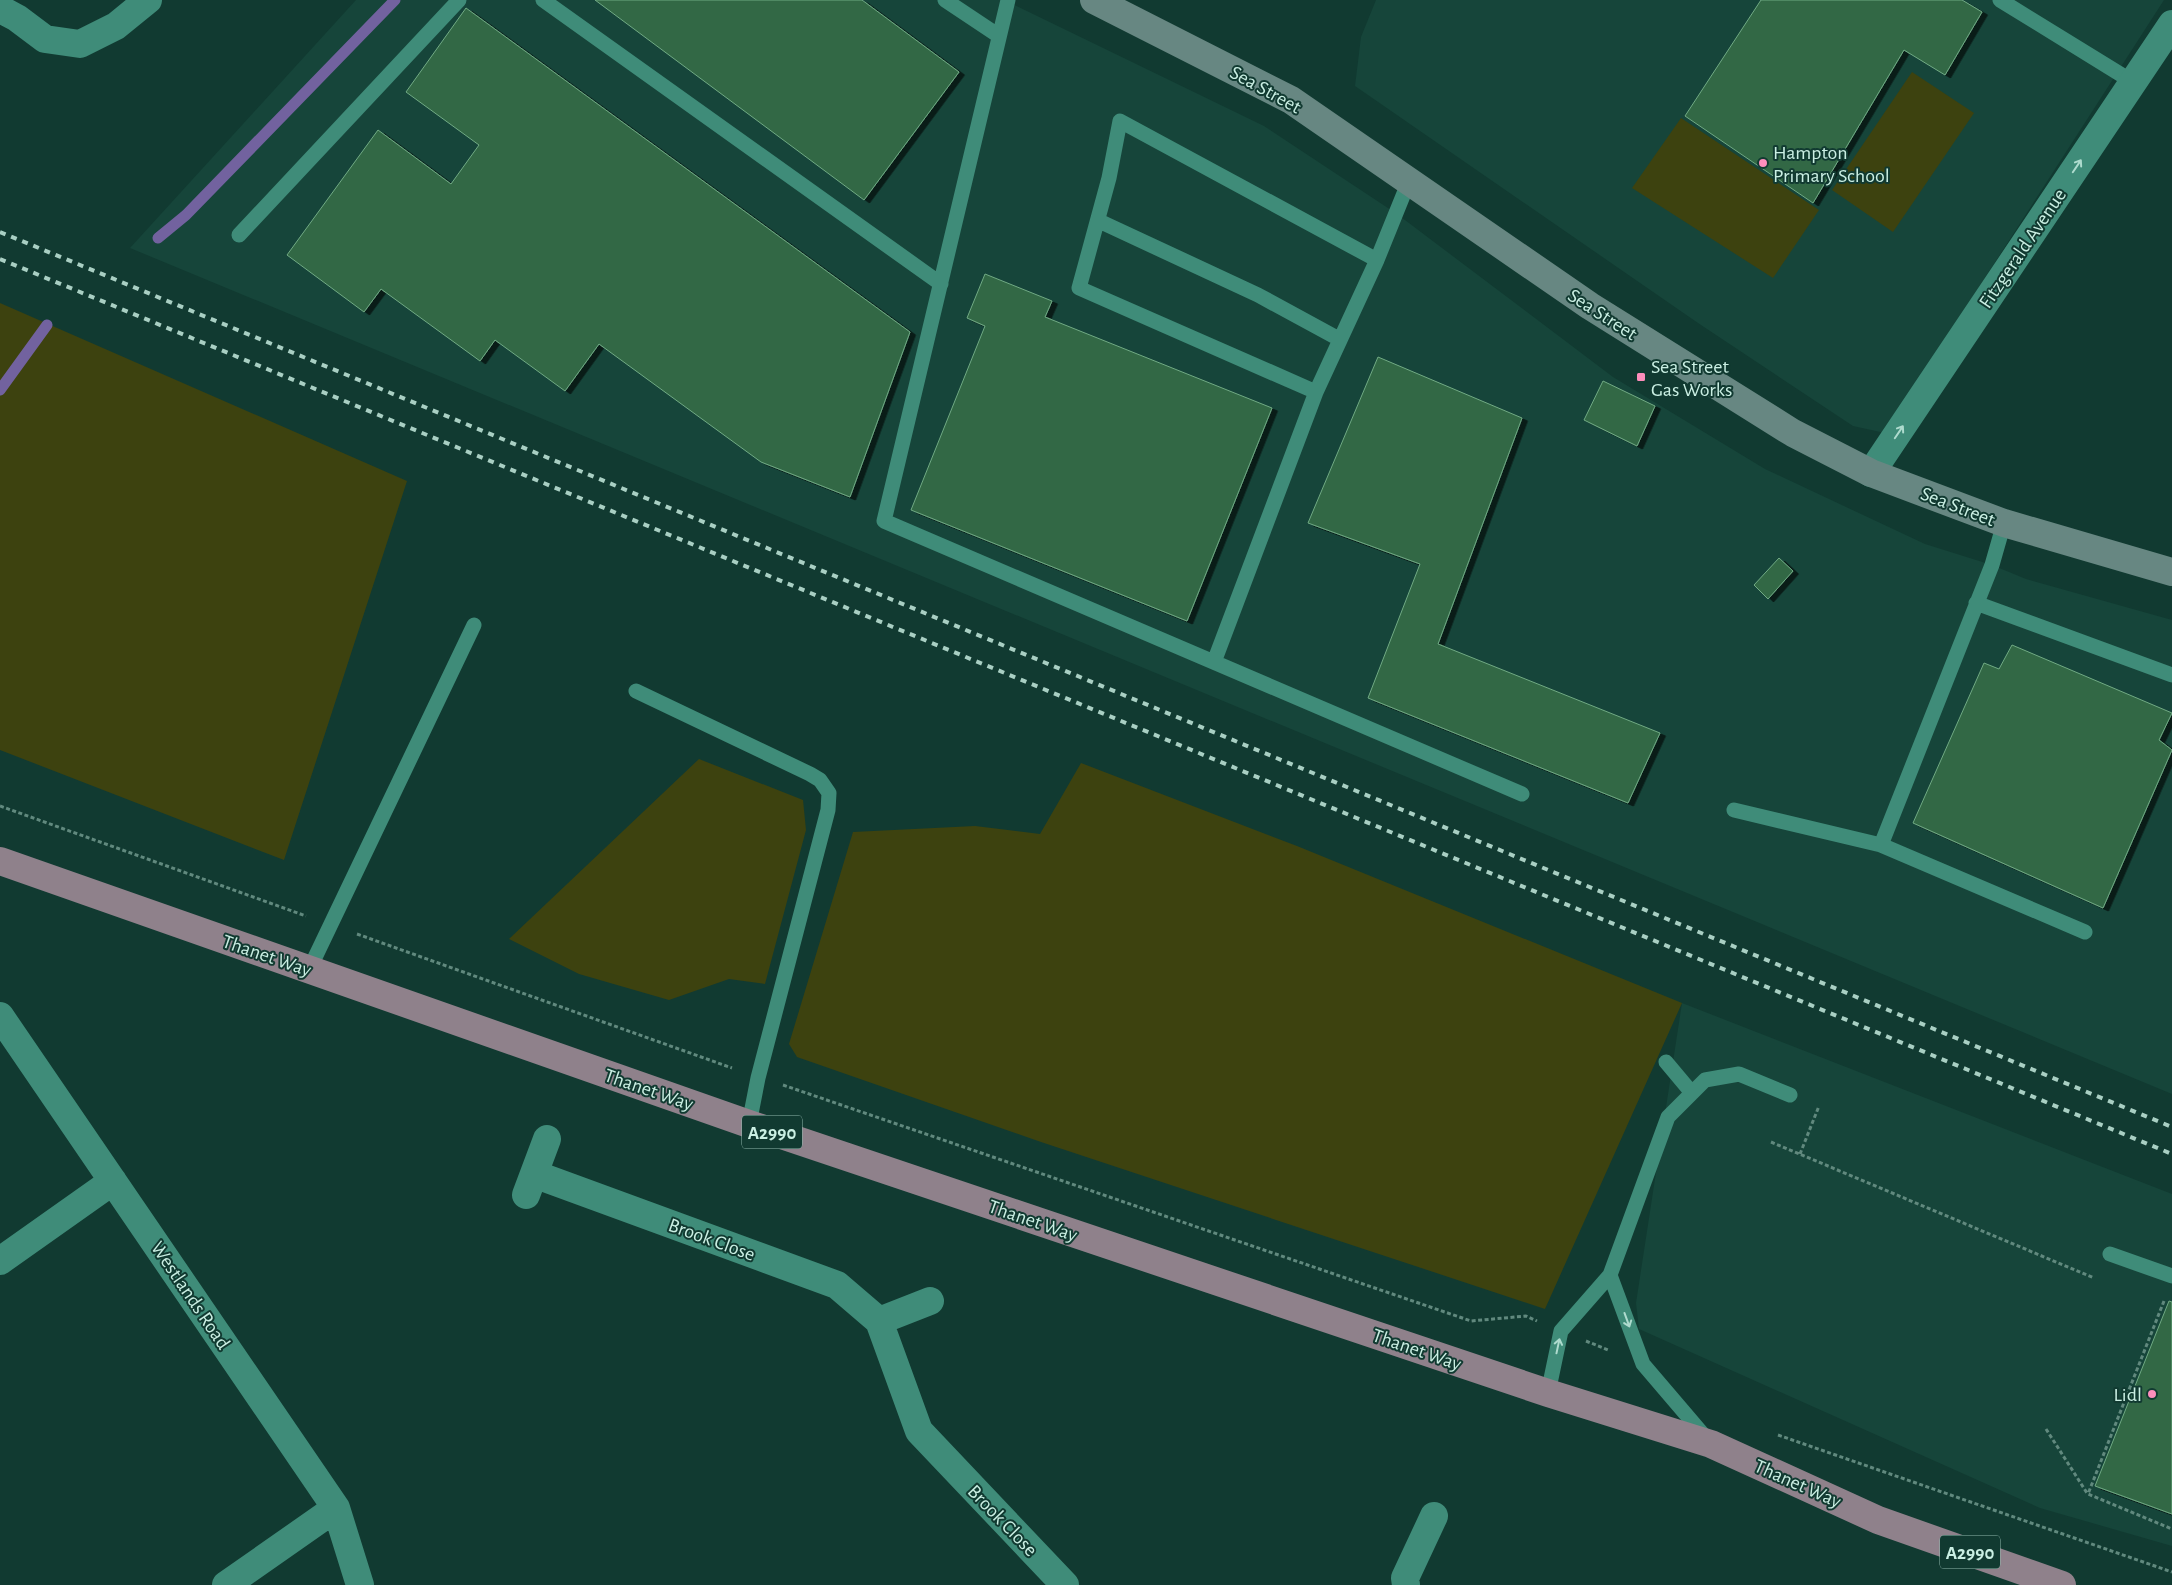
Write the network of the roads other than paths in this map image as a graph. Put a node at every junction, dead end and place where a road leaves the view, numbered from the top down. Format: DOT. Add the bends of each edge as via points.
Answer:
graph roads {
  1 [pos="148,0"];
  2 [pos="459,0"];
  3 [pos="543,0"];
  4 [pos="945,0"];
  5 [pos="1008,0"];
  6 [pos="1094,0"];
  7 [pos="2000,0"];
  8 [pos="0,9"];
  9 [pos="2172,24"];
  10 [pos="999,36"];
  11 [pos="2133,82"];
  12 [pos="1409,181"];
  13 [pos="1099,221"];
  14 [pos="239,235"];
  15 [pos="1377,260"];
  16 [pos="941,284"];
  17 [pos="1339,339"];
  18 [pos="1316,392"];
  19 [pos="1871,473"];
  20 [pos="2004,524"];
  21 [pos="2172,572"];
  22 [pos="1976,603"];
  23 [pos="474,625"];
  24 [pos="1214,662"];
  25 [pos="2172,675"];
  26 [pos="636,691"];
  27 [pos="1522,794"];
  28 [pos="1734,810"];
  29 [pos="1881,845"];
  30 [pos="0,861"];
  31 [pos="2085,932"];
  32 [pos="309,970"];
  33 [pos="0,1016"];
  34 [pos="1666,1062"];
  35 [pos="1692,1093"];
  36 [pos="1790,1095"];
  37 [pos="749,1124"];
  38 [pos="547,1139"];
  39 [pos="113,1181"];
  40 [pos="2110,1254"];
  41 [pos="0,1261"];
  42 [pos="1610,1275"];
  43 [pos="2172,1276"];
  44 [pos="930,1300"];
  45 [pos="880,1321"];
  46 [pos="1548,1393"];
  47 [pos="1711,1444"];
  48 [pos="336,1508"];
  49 [pos="1434,1516"];
  50 [pos="226,1585"];
  51 [pos="360,1585"];
  52 [pos="1065,1585"];
  53 [pos="1406,1585"];
  54 [pos="2062,1585"];
  1 -- 8 [label="street" via="116,26 80,44 45,39"];
  2 -- 14 [label="lane"];
  3 -- 16 [label="lane"];
  4 -- 10 [label="lane"];
  5 -- 10 [label="lane"];
  6 -- 12 [label="main road, Sea Street" via="1291,100"];
  7 -- 11 [label="lane"];
  9 -- 11 [label="street, Fitzgerald Avenue"];
  10 -- 16 [label="lane"];
  19 -- 11 [label="street, Fitzgerald Avenue, one-way"];
  12 -- 15 [label="lane"];
  12 -- 19 [label="main road, Sea Street" via="1590,306 1793,433"];
  13 -- 15 [label="lane" via="1120,121"];
  13 -- 17 [label="lane" via="1258,295"];
  13 -- 18 [label="lane" via="1079,288"];
  15 -- 17 [label="lane"];
  16 -- 24 [label="lane" via="884,521"];
  17 -- 18 [label="lane"];
  18 -- 24 [label="lane"];
  19 -- 20 [label="main road, Sea Street"];
  20 -- 21 [label="main road, Sea Street"];
  20 -- 22 [label="lane"];
  22 -- 25 [label="lane"];
  22 -- 29 [label="lane"];
  23 -- 32 [label="lane"];
  24 -- 27 [label="lane"];
  26 -- 37 [label="lane" via="810,774 820,780 829,793 828,810"];
  28 -- 29 [label="lane"];
  29 -- 31 [label="lane"];
  30 -- 32 [label="main road, Thanet Way / A2990"];
  32 -- 37 [label="main road, Thanet Way / A2990"];
  33 -- 39 [label="street, Westlands Road"];
  34 -- 35 [label="lane"];
  35 -- 36 [label="lane" via="1704,1080 1739,1074"];
  35 -- 42 [label="lane" via="1668,1117"];
  37 -- 46 [label="main road, Thanet Way / A2990"];
  38 -- 45 [label="street, Brook Close" via="530,1184 837,1285"];
  39 -- 41 [label="street"];
  39 -- 48 [label="street, Westlands Road"];
  40 -- 43 [label="lane"];
  46 -- 42 [label="lane, one-way" via="1561,1331"];
  42 -- 47 [label="lane, one-way" via="1643,1364"];
  44 -- 45 [label="street"];
  45 -- 52 [label="street, Brook Close" via="919,1431"];
  46 -- 47 [label="main road, Thanet Way / A2990"];
  47 -- 54 [label="main road, Thanet Way / A2990" via="1878,1520"];
  48 -- 50 [label="street"];
  48 -- 51 [label="street, Westlands Road"];
  49 -- 53 [label="street" via="1405,1578"];
}
